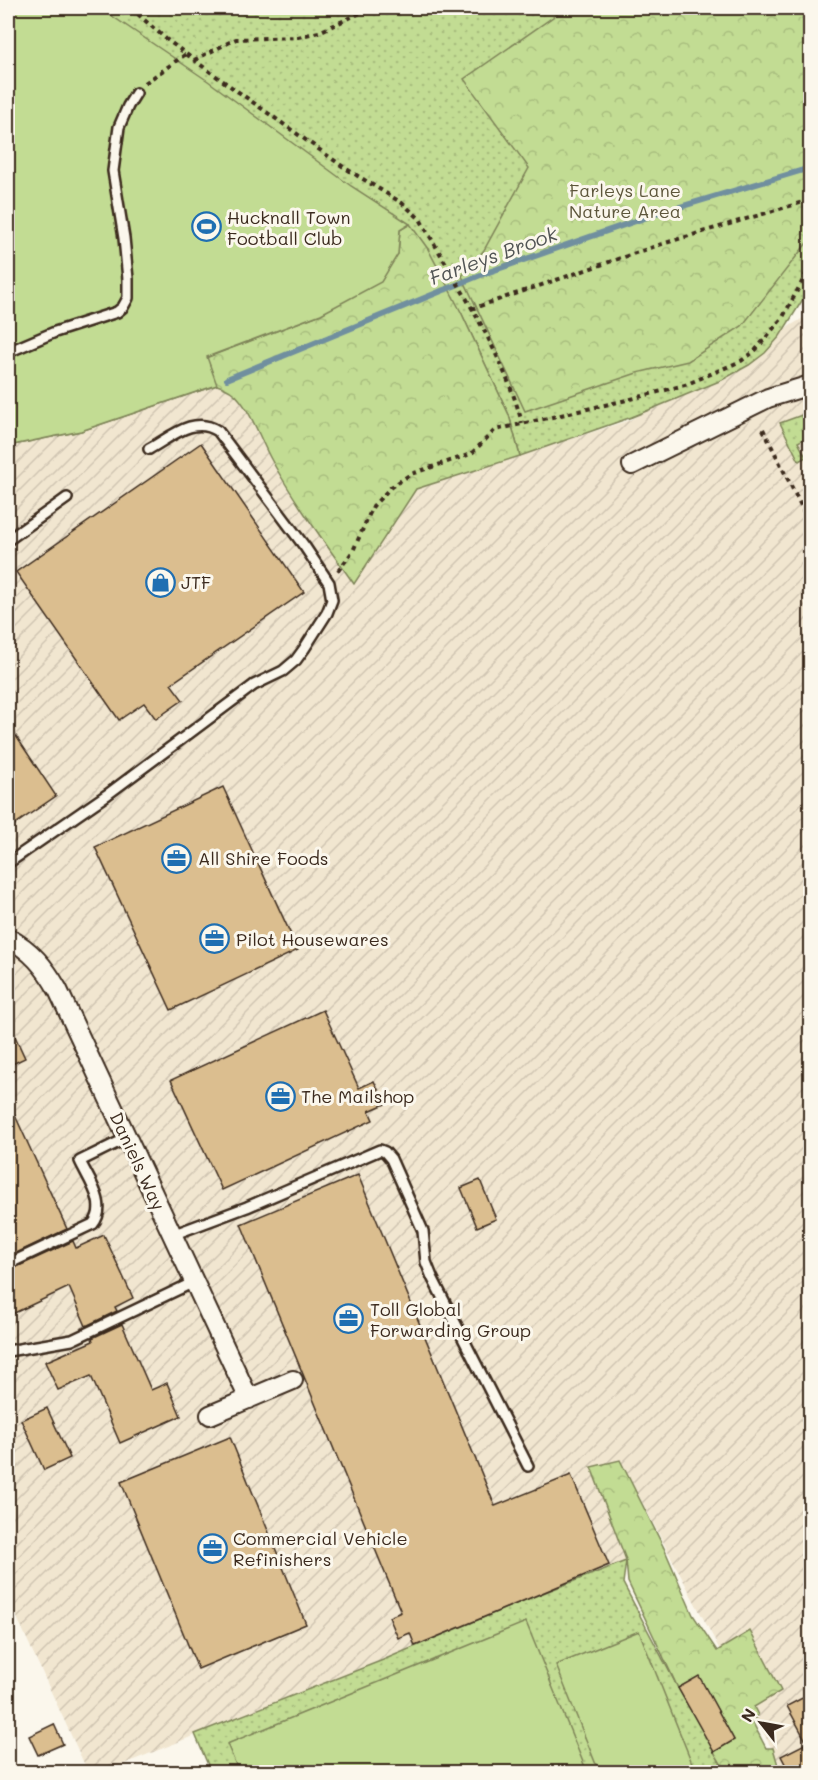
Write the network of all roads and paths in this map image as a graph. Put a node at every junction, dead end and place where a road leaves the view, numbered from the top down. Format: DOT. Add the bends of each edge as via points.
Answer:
graph roads {
  1 [pos="131,8"];
  2 [pos="371,8"];
  3 [pos="186,54"];
  4 [pos="194,60"];
  5 [pos="136,93"];
  6 [pos="810,200"];
  7 [pos="810,267"];
  8 [pos="471,309"];
  9 [pos="8,352"];
  10 [pos="810,385"];
  11 [pos="522,423"];
  12 [pos="763,429"];
  13 [pos="149,449"];
  14 [pos="632,465"];
  15 [pos="67,498"];
  16 [pos="810,524"];
  17 [pos="8,540"];
  18 [pos="329,583"];
  19 [pos="8,863"];
  20 [pos="8,938"];
  21 [pos="127,1138"];
  22 [pos="172,1234"];
  23 [pos="8,1264"];
  24 [pos="194,1282"];
  25 [pos="8,1351"];
  26 [pos="293,1380"];
  27 [pos="249,1399"];
  28 [pos="210,1415"];
  29 [pos="528,1466"];
  1 -- 3 [label="path"];
  2 -- 4 [label="path" via="319,32 298,37 236,39"];
  3 -- 4 [label="path"];
  3 -- 5 [label="path" via="146,81"];
  4 -- 8 [label="path" via="420,219"];
  5 -- 9 [label="lane" via="120,127 113,171 124,238 128,298 117,312"];
  6 -- 8 [label="path" via="662,244"];
  7 -- 11 [label="path" via="783,317 754,352 741,361 685,385"];
  8 -- 11 [label="path" via="510,387"];
  10 -- 14 [label="street" via="768,398"];
  11 -- 18 [label="path" via="495,430 471,454 411,474 391,487 373,506 353,551"];
  12 -- 16 [label="path"];
  13 -- 18 [label="lane" via="193,426 209,425 218,431"];
  15 -- 17 [label="lane"];
  18 -- 19 [label="lane" via="332,600 327,613 296,660 254,685"];
  20 -- 21 [label="street, Daniels Way" via="37,958 48,972"];
  21 -- 22 [label="street, Daniels Way"];
  21 -- 23 [label="lane" via="80,1161 100,1204 98,1219"];
  22 -- 24 [label="street, Daniels Way"];
  22 -- 29 [label="lane" via="247,1207 380,1150 385,1152 423,1231 426,1262 432,1277"];
  24 -- 25 [label="lane" via="72,1340"];
  24 -- 27 [label="street, Daniels Way"];
  26 -- 27 [label="street"];
  27 -- 28 [label="street"];
}
